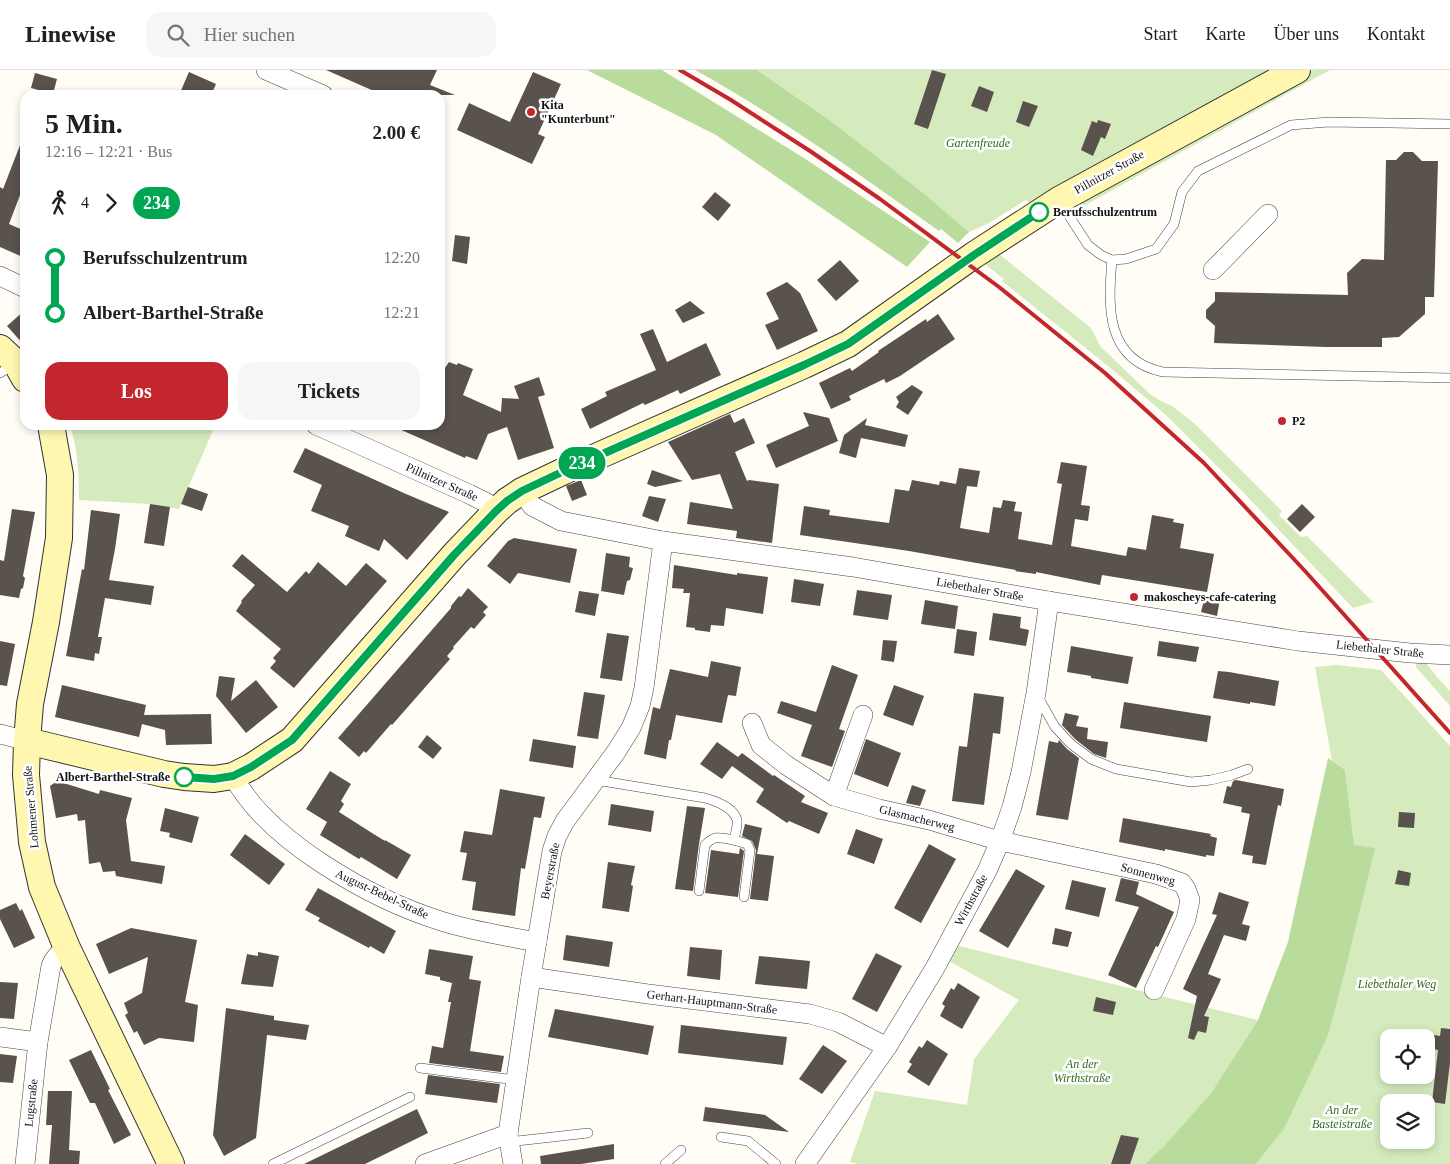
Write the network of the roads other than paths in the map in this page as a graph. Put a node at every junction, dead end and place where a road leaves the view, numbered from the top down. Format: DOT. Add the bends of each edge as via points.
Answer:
graph roads {
  1 [pos="266,70"];
  2 [pos="1297,70"];
  3 [pos="312,90"];
  4 [pos="1450,124"];
  5 [pos="1058,200"];
  6 [pos="1268,214"];
  7 [pos="1112,260"];
  8 [pos="1213,270"];
  9 [pos="0,276"];
  10 [pos="20,286"];
  11 [pos="1450,378"];
  12 [pos="52,430"];
  13 [pos="327,430"];
  14 [pos="522,491"];
  15 [pos="496,511"];
  16 [pos="663,541"];
  17 [pos="1049,601"];
  18 [pos="1450,655"];
  19 [pos="1036,693"];
  20 [pos="864,715"];
  21 [pos="752,723"];
  22 [pos="0,734"];
  23 [pos="27,741"];
  24 [pos="1248,769"];
  25 [pos="233,776"];
  26 [pos="596,780"];
  27 [pos="834,796"];
  28 [pos="734,840"];
  29 [pos="1000,841"];
  30 [pos="699,891"];
  31 [pos="744,896"];
  32 [pos="537,942"];
  33 [pos="67,948"];
  34 [pos="531,976"];
  35 [pos="1154,990"];
  36 [pos="0,1037"];
  37 [pos="38,1042"];
  38 [pos="887,1046"];
  39 [pos="420,1068"];
  40 [pos="516,1080"];
  41 [pos="410,1097"];
  42 [pos="588,1133"];
  43 [pos="721,1137"];
  44 [pos="508,1138"];
  45 [pos="681,1150"];
  46 [pos="462,1157"];
  47 [pos="808,1163"];
  48 [pos="25,1164"];
  49 [pos="171,1164"];
  50 [pos="273,1164"];
  51 [pos="425,1164"];
  52 [pos="513,1164"];
  53 [pos="664,1164"];
  54 [pos="776,1164"];
  1 -- 3 [label="street"];
  2 -- 5 [label="street, Pillnitzer Straße"];
  4 -- 7 [label="lane" via="1291,124 1198,172 1182,192 1174,224 1156,249"];
  5 -- 7 [label="lane" via="1088,245"];
  5 -- 14 [label="street, Pillnitzer Straße" via="848,344"];
  6 -- 8 [label="street"];
  7 -- 11 [label="lane" via="1112,326 1123,347 1150,369 1163,372"];
  9 -- 10 [label="street"];
  12 -- 23 [label="street, Lohmener Straße" via="60,475 59,538 30,704"];
  13 -- 15 [label="street, Pillnitzer Straße" via="475,497"];
  14 -- 15 [label="street, Pillnitzer Straße"];
  14 -- 16 [label="street, Liebethaler Straße" via="532,506 561,521"];
  15 -- 25 [label="street" via="292,740"];
  16 -- 17 [label="street, Liebethaler Straße" via="853,567"];
  16 -- 26 [label="street, Beyerstraße" via="640,706 631,728"];
  17 -- 18 [label="street, Liebethaler Straße" via="1298,641"];
  17 -- 19 [label="street, Wirthstraße"];
  19 -- 24 [label="lane" via="1055,727 1071,744 1091,759 1116,769 1191,782"];
  19 -- 29 [label="street, Wirthstraße" via="1021,772"];
  20 -- 27 [label="street"];
  21 -- 27 [label="street, Glasmacherweg" via="761,745"];
  22 -- 23 [label="street"];
  23 -- 25 [label="street" via="184,777 214,779"];
  23 -- 33 [label="street, Lohmener Straße" via="26,776 32,842 42,887"];
  25 -- 32 [label="street, August-Bebel-Straße" via="264,818 324,866 362,887 440,921"];
  26 -- 28 [label="lane" via="715,801 734,814 738,821"];
  26 -- 32 [label="street, Beyerstraße" via="564,821 557,836"];
  27 -- 29 [label="street, Glasmacherweg"];
  28 -- 30 [label="lane" via="714,838 705,845"];
  28 -- 31 [label="lane" via="747,844 750,850"];
  29 -- 35 [label="street, Sonnenweg" via="1156,874 1182,883 1190,900 1186,920"];
  29 -- 38 [label="street, Wirthstraße" via="934,968"];
  32 -- 34 [label="street, Beyerstraße"];
  33 -- 37 [label="street, Lugstraße" via="57,955 51,966"];
  33 -- 49 [label="street, Lohmener Straße"];
  34 -- 38 [label="street, Gerhart-Hauptmann-Straße" via="810,1014 838,1022"];
  34 -- 40 [label="street, Beyerstraße"];
  36 -- 37 [label="street"];
  37 -- 48 [label="street, Lugstraße"];
  38 -- 47 [label="street, Wirthstraße"];
  39 -- 40 [label="lane"];
  40 -- 44 [label="street, Beyerstraße"];
  41 -- 50 [label="lane"];
  42 -- 44 [label="lane"];
  43 -- 54 [label="lane" via="748,1141"];
  44 -- 46 [label="street"];
  44 -- 52 [label="street, Beyerstraße"];
  45 -- 53 [label="lane"];
  46 -- 51 [label="street"];
}
